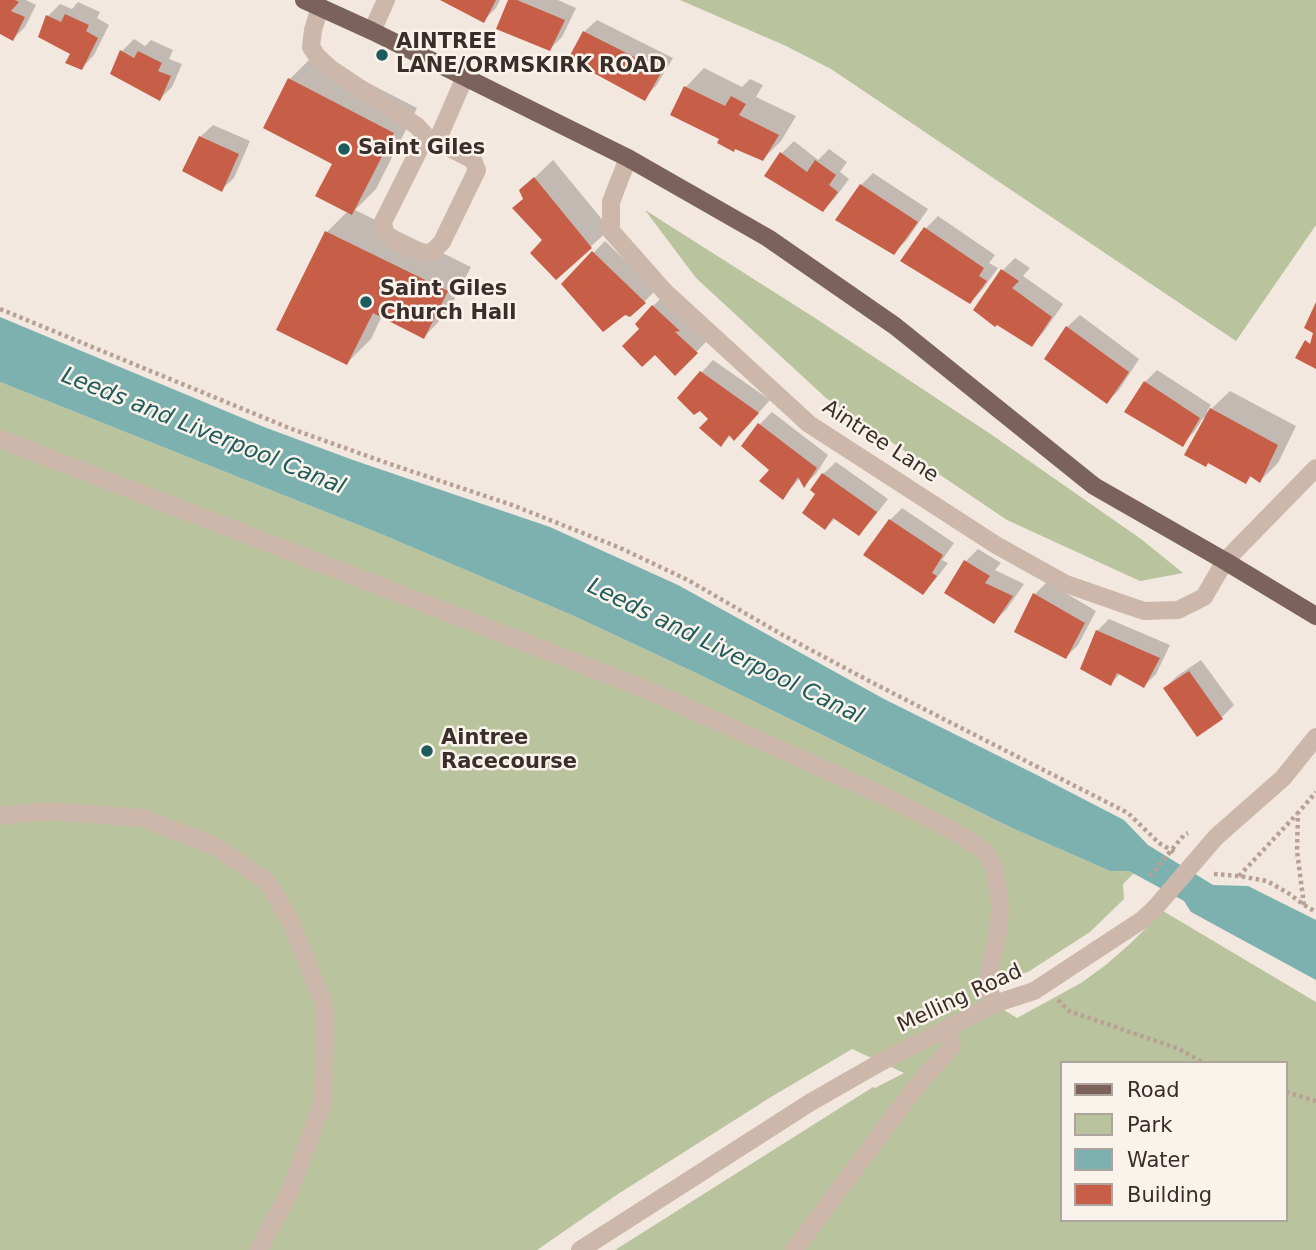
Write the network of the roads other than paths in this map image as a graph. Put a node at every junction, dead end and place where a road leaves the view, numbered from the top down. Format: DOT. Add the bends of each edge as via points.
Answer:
graph roads {
  1 [pos="386,0"];
  2 [pos="312,4"];
  3 [pos="373,31"];
  4 [pos="465,77"];
  5 [pos="432,138"];
  6 [pos="628,159"];
  7 [pos="0,439"];
  8 [pos="1316,468"];
  9 [pos="1225,561"];
  10 [pos="1316,616"];
  11 [pos="1316,737"];
  12 [pos="0,816"];
  13 [pos="994,1004"];
  14 [pos="947,1029"];
  15 [pos="259,1250"];
  16 [pos="580,1250"];
  17 [pos="794,1250"];
  1 -- 3 [label="street"];
  2 -- 3 [label="main road"];
  2 -- 5 [label="street" via="311,47 317,56"];
  3 -- 4 [label="main road"];
  4 -- 5 [label="street"];
  4 -- 6 [label="main road"];
  5 -- 5 [label="street" via="383,222 385,233 423,253 432,252 442,242 477,170 473,160"];
  6 -- 9 [label="main road" via="768,238 895,326 1094,486"];
  6 -- 9 [label="street, Aintree Lane" via="611,202 611,230 665,292 809,424 1066,584 1144,611 1178,610 1205,597"];
  7 -- 13 [label="street" via="645,689 959,834 986,852 994,868 999,926 988,983"];
  8 -- 9 [label="street, Aintree Lane"];
  9 -- 10 [label="main road"];
  11 -- 13 [label="street, Melling Road" via="1283,778 1216,837 1142,920 1034,991"];
  12 -- 15 [label="street" via="47,811 142,818 217,847 267,882 291,922 325,1007 323,1102 290,1191"];
  13 -- 14 [label="street, Melling Road"];
  14 -- 16 [label="street, Melling Road" via="811,1102"];
  14 -- 17 [label="street" via="951,1046"];
}
